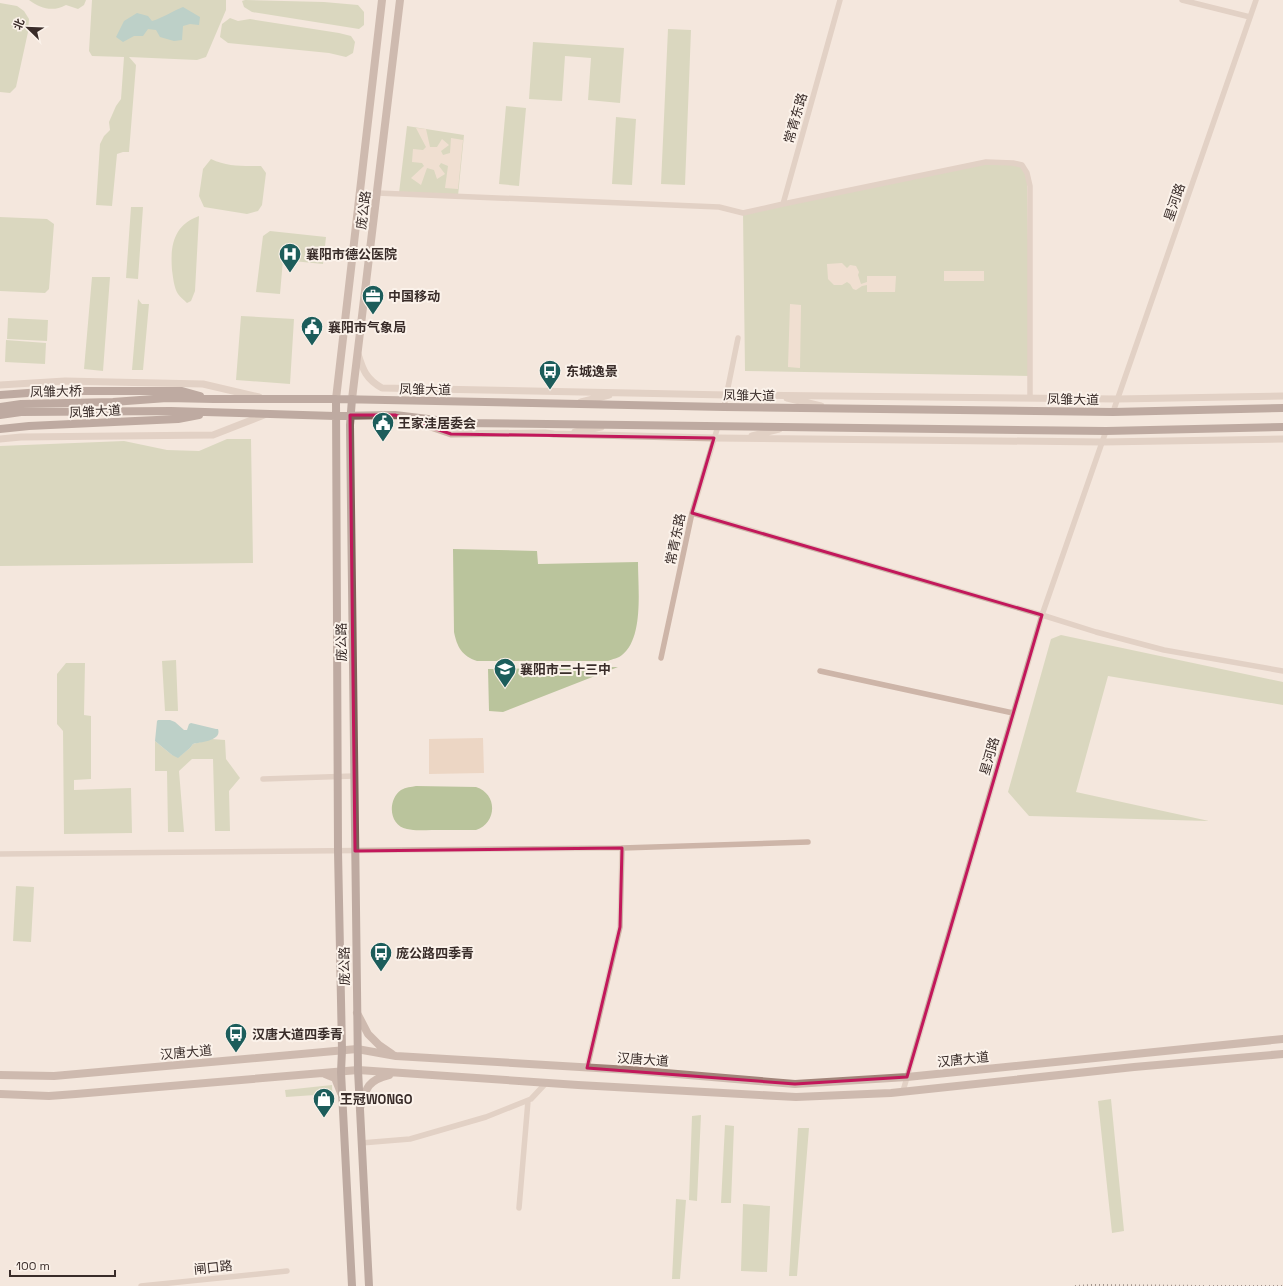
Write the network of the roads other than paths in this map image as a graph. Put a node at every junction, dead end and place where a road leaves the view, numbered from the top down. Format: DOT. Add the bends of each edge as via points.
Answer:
graph roads {
  1 [pos="382,0"];
  2 [pos="400,0"];
  3 [pos="840,0"];
  4 [pos="1182,0"];
  5 [pos="1256,0"];
  6 [pos="1250,18"];
  7 [pos="377,192"];
  8 [pos="783,204"];
  9 [pos="738,338"];
  10 [pos="358,354"];
  11 [pos="0,385"];
  12 [pos="619,393"];
  13 [pos="0,395"];
  14 [pos="727,395"];
  15 [pos="774,395"];
  16 [pos="1283,396"];
  17 [pos="1030,398"];
  18 [pos="214,399"];
  19 [pos="267,399"];
  20 [pos="336,399"];
  21 [pos="352,399"];
  22 [pos="1117,399"];
  23 [pos="114,402"];
  24 [pos="574,404"];
  25 [pos="0,407"];
  26 [pos="724,407"];
  27 [pos="827,408"];
  28 [pos="1283,408"];
  29 [pos="114,411"];
  30 [pos="1113,412"];
  31 [pos="215,413"];
  32 [pos="266,414"];
  33 [pos="0,415"];
  34 [pos="350,415"];
  35 [pos="395,415"];
  36 [pos="335,416"];
  37 [pos="611,425"];
  38 [pos="718,426"];
  39 [pos="787,427"];
  40 [pos="1283,427"];
  41 [pos="0,429"];
  42 [pos="1106,431"];
  43 [pos="564,435"];
  44 [pos="714,438"];
  45 [pos="742,438"];
  46 [pos="0,439"];
  47 [pos="1283,439"];
  48 [pos="1102,442"];
  49 [pos="692,513"];
  50 [pos="1042,615"];
  51 [pos="661,658"];
  52 [pos="820,671"];
  53 [pos="1283,671"];
  54 [pos="1013,713"];
  55 [pos="354,776"];
  56 [pos="338,777"];
  57 [pos="263,779"];
  58 [pos="808,842"];
  59 [pos="622,848"];
  60 [pos="355,850"];
  61 [pos="338,851"];
  62 [pos="0,854"];
  63 [pos="357,1013"];
  64 [pos="342,1029"];
  65 [pos="1283,1039"];
  66 [pos="357,1049"];
  67 [pos="342,1050"];
  68 [pos="325,1052"];
  69 [pos="1283,1054"];
  70 [pos="396,1056"];
  71 [pos="587,1068"];
  72 [pos="358,1070"];
  73 [pos="341,1072"];
  74 [pos="324,1073"];
  75 [pos="397,1073"];
  76 [pos="0,1074"];
  77 [pos="907,1077"];
  78 [pos="546,1083"];
  79 [pos="903,1091"];
  80 [pos="0,1094"];
  81 [pos="342,1098"];
  82 [pos="528,1101"];
  83 [pos="360,1111"];
  84 [pos="361,1142"];
  85 [pos="519,1208"];
  86 [pos="287,1271"];
  87 [pos="141,1286"];
  88 [pos="352,1286"];
  89 [pos="368,1286"];
  1 -- 20 [label="main road, 庞公路"];
  2 -- 7 [label="main road, 庞公路"];
  3 -- 8 [label="street, 常青东路"];
  4 -- 6 [label="street"];
  5 -- 6 [label="street, 星河路"];
  6 -- 22 [label="street, 星河路"];
  7 -- 8 [label="street" via="719,207 743,213"];
  7 -- 10 [label="main road, 庞公路"];
  8 -- 17 [label="street" via="986,162 1022,165 1030,186"];
  9 -- 14 [label="street"];
  10 -- 12 [label="street" via="364,374 382,388"];
  10 -- 21 [label="main road, 庞公路"];
  11 -- 19 [label="street" via="65,381 203,384"];
  12 -- 14 [label="street"];
  12 -- 24 [label="street"];
  13 -- 18 [label="main road, 凤雏大道" via="56,391 182,391"];
  14 -- 15 [label="street"];
  14 -- 26 [label="street"];
  15 -- 17 [label="street"];
  15 -- 27 [label="street"];
  16 -- 22 [label="street"];
  17 -- 22 [label="street"];
  18 -- 19 [label="main road, 凤雏大道"];
  18 -- 23 [label="main road, 凤雏大道" via="168,398"];
  19 -- 20 [label="main road, 凤雏大道"];
  20 -- 21 [label="main road, 凤雏大道"];
  20 -- 36 [label="main road, 庞公路"];
  21 -- 24 [label="main road, 凤雏大道"];
  21 -- 34 [label="main road, 庞公路"];
  22 -- 30 [label="street, 星河路"];
  23 -- 25 [label="main road, 凤雏大桥" via="21,404"];
  24 -- 26 [label="main road, 凤雏大道"];
  26 -- 27 [label="main road, 凤雏大道"];
  27 -- 30 [label="main road, 凤雏大道"];
  28 -- 30 [label="main road, 凤雏大道"];
  29 -- 31 [label="main road, 凤雏大道"];
  29 -- 33 [label="main road, 凤雏大桥" via="21,412"];
  31 -- 32 [label="main road, 凤雏大道"];
  31 -- 41 [label="main road, 凤雏大道" via="178,419"];
  32 -- 36 [label="main road, 凤雏大道"];
  32 -- 46 [label="street" via="213,435"];
  34 -- 35 [label="main road, 凤雏大道"];
  34 -- 36 [label="main road, 凤雏大道"];
  34 -- 55 [label="main road, 庞公路"];
  35 -- 37 [label="main road, 凤雏大道" via="461,422"];
  35 -- 43 [label="street" via="451,434"];
  36 -- 56 [label="main road, 庞公路"];
  37 -- 38 [label="main road, 凤雏大道"];
  37 -- 43 [label="street"];
  38 -- 39 [label="main road, 凤雏大道"];
  38 -- 44 [label="street, 常青东路"];
  39 -- 42 [label="main road, 凤雏大道"];
  39 -- 45 [label="street"];
  40 -- 42 [label="main road, 凤雏大道"];
  42 -- 48 [label="street, 星河路"];
  43 -- 44 [label="street"];
  44 -- 45 [label="street"];
  44 -- 49 [label="street, 常青东路"];
  45 -- 48 [label="street"];
  47 -- 48 [label="street"];
  48 -- 50 [label="street, 星河路"];
  49 -- 50 [label="street"];
  49 -- 51 [label="street, 常青东路"];
  50 -- 53 [label="street" via="1164,650"];
  50 -- 54 [label="street, 星河路"];
  52 -- 54 [label="street"];
  54 -- 77 [label="street, 星河路"];
  55 -- 56 [label="street"];
  55 -- 60 [label="main road, 庞公路"];
  56 -- 57 [label="street"];
  56 -- 61 [label="main road, 庞公路"];
  58 -- 59 [label="street"];
  59 -- 60 [label="street"];
  59 -- 71 [label="street" via="620,927"];
  60 -- 61 [label="street"];
  60 -- 63 [label="main road, 庞公路"];
  61 -- 62 [label="street"];
  61 -- 64 [label="main road, 庞公路"];
  63 -- 66 [label="main road, 庞公路"];
  63 -- 70 [label="main road" via="368,1034"];
  64 -- 67 [label="main road, 庞公路"];
  64 -- 68 [label="main road" via="338,1042"];
  65 -- 77 [label="main road, 汉唐大道"];
  66 -- 67 [label="main road, 汉唐大道"];
  66 -- 70 [label="main road, 汉唐大道"];
  66 -- 72 [label="main road, 庞公路"];
  67 -- 68 [label="main road, 汉唐大道"];
  67 -- 73 [label="main road, 庞公路"];
  68 -- 76 [label="main road, 汉唐大道" via="54,1076"];
  69 -- 79 [label="main road, 汉唐大道"];
  70 -- 71 [label="main road, 汉唐大道"];
  71 -- 77 [label="main road, 汉唐大道" via="795,1084"];
  72 -- 73 [label="main road, 汉唐大道"];
  72 -- 75 [label="main road, 汉唐大道"];
  72 -- 83 [label="main road, 庞公路"];
  73 -- 74 [label="main road, 汉唐大道"];
  73 -- 81 [label="main road, 庞公路"];
  74 -- 80 [label="main road, 汉唐大道" via="69,1095"];
  74 -- 81 [label="main road" via="335,1078"];
  75 -- 78 [label="main road, 汉唐大道"];
  75 -- 83 [label="main road" via="374,1080 365,1091"];
  77 -- 79 [label="street, 星河路"];
  78 -- 79 [label="main road, 汉唐大道" via="796,1097"];
  78 -- 82 [label="street"];
  81 -- 88 [label="main road, 庞公路"];
  82 -- 84 [label="street" via="486,1117 410,1139"];
  82 -- 85 [label="street"];
  83 -- 84 [label="main road, 庞公路"];
  84 -- 89 [label="main road, 庞公路"];
  86 -- 87 [label="street, 闸口路"];
}
